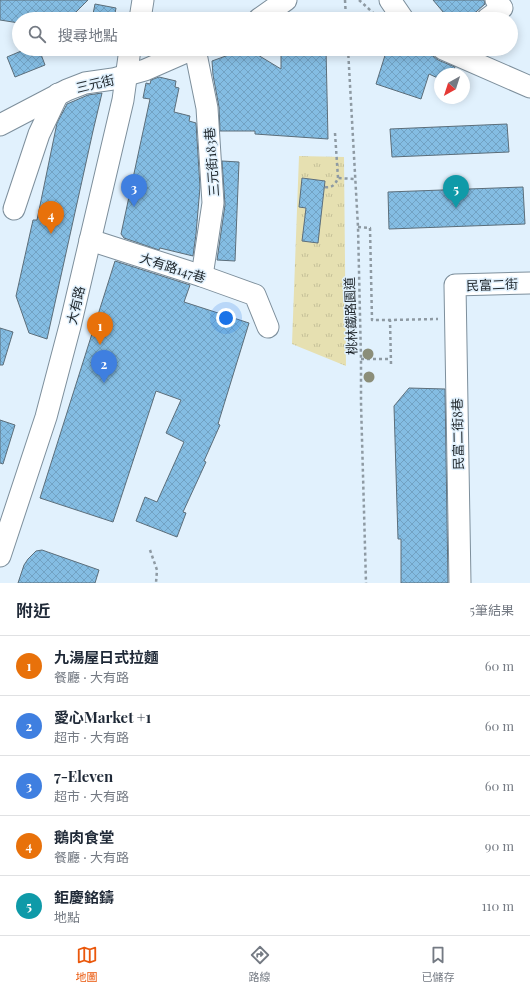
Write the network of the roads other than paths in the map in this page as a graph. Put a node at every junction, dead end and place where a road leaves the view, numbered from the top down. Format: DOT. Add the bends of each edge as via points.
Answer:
graph roads {
  1 [pos="136,0"];
  2 [pos="143,0"];
  3 [pos="286,0"];
  4 [pos="390,0"];
  5 [pos="496,0"];
  6 [pos="133,12"];
  7 [pos="141,12"];
  8 [pos="269,12"];
  9 [pos="398,12"];
  10 [pos="497,12"];
  11 [pos="129,56"];
  12 [pos="178,56"];
  13 [pos="196,56"];
  14 [pos="459,56"];
  15 [pos="127,75"];
  16 [pos="530,87"];
  17 [pos="58,94"];
  18 [pos="0,125"];
  19 [pos="14,209"];
  20 [pos="90,240"];
  21 [pos="202,276"];
  22 [pos="530,283"];
  23 [pos="455,285"];
  24 [pos="268,327"];
  25 [pos="0,556"];
  26 [pos="460,583"];
  1 -- 6 [label="street"];
  2 -- 7 [label="street"];
  3 -- 8 [label="street"];
  4 -- 9 [label="street"];
  5 -- 10 [label="street" via="502,8"];
  11 -- 15 [label="street, 大有路"];
  12 -- 15 [label="street, 三元街"];
  13 -- 21 [label="street, 三元街183巷" via="207,108 213,203"];
  14 -- 16 [label="street"];
  15 -- 17 [label="street, 三元街" via="85,83"];
  15 -- 20 [label="street, 大有路"];
  17 -- 18 [label="street, 三元街"];
  17 -- 19 [label="street" via="39,134"];
  20 -- 21 [label="street, 大有路147巷"];
  20 -- 25 [label="street, 大有路" via="46,417"];
  21 -- 24 [label="street, 大有路147巷" via="255,295"];
  22 -- 23 [label="street, 民富二街"];
  23 -- 26 [label="street, 民富二街8巷"];
}
